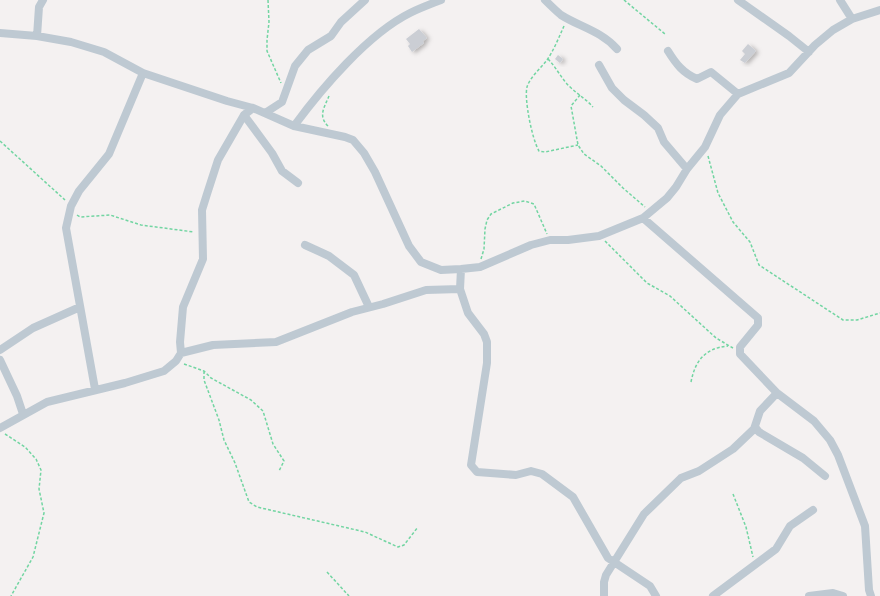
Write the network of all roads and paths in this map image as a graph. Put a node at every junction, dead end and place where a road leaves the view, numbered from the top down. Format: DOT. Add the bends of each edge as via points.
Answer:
graph roads {
  1 [pos="43,0"];
  2 [pos="268,0"];
  3 [pos="365,0"];
  4 [pos="441,0"];
  5 [pos="545,0"];
  6 [pos="624,0"];
  7 [pos="738,0"];
  8 [pos="840,0"];
  9 [pos="880,10"];
  10 [pos="568,19"];
  11 [pos="852,19"];
  12 [pos="0,33"];
  13 [pos="666,34"];
  14 [pos="37,36"];
  15 [pos="617,49"];
  16 [pos="668,51"];
  17 [pos="809,52"];
  18 [pos="548,59"];
  19 [pos="599,65"];
  20 [pos="143,73"];
  21 [pos="331,90"];
  22 [pos="286,92"];
  23 [pos="738,94"];
  24 [pos="580,95"];
  25 [pos="593,107"];
  26 [pos="253,108"];
  27 [pos="265,112"];
  28 [pos="244,115"];
  29 [pos="294,126"];
  30 [pos="329,127"];
  31 [pos="0,141"];
  32 [pos="578,145"];
  33 [pos="705,147"];
  34 [pos="687,169"];
  35 [pos="298,183"];
  36 [pos="70,209"];
  37 [pos="652,212"];
  38 [pos="643,218"];
  39 [pos="202,233"];
  40 [pos="599,236"];
  41 [pos="550,240"];
  42 [pos="305,245"];
  43 [pos="480,267"];
  44 [pos="461,269"];
  45 [pos="460,290"];
  46 [pos="80,307"];
  47 [pos="369,307"];
  48 [pos="880,313"];
  49 [pos="728,346"];
  50 [pos="0,350"];
  51 [pos="739,351"];
  52 [pos="181,352"];
  53 [pos="0,360"];
  54 [pos="176,361"];
  55 [pos="204,371"];
  56 [pos="691,382"];
  57 [pos="96,389"];
  58 [pos="777,393"];
  59 [pos="23,414"];
  60 [pos="755,427"];
  61 [pos="2,430"];
  62 [pos="279,471"];
  63 [pos="825,476"];
  64 [pos="733,494"];
  65 [pos="813,510"];
  66 [pos="418,527"];
  67 [pos="614,563"];
  68 [pos="755,565"];
  69 [pos="328,572"];
  70 [pos="11,596"];
  71 [pos="349,596"];
  72 [pos="604,596"];
  73 [pos="656,596"];
  74 [pos="713,596"];
  75 [pos="808,596"];
  76 [pos="843,596"];
  77 [pos="871,596"];
  1 -- 14 [label="street" via="39,7"];
  2 -- 22 [label="path" via="270,22 267,51"];
  3 -- 22 [label="street" via="341,22 331,36 311,47 304,55 295,66"];
  4 -- 29 [label="street" via="410,13 355,54"];
  5 -- 10 [label="street"];
  6 -- 13 [label="path"];
  7 -- 17 [label="street"];
  8 -- 11 [label="street"];
  9 -- 11 [label="street"];
  10 -- 15 [label="street" via="585,26"];
  10 -- 18 [label="path"];
  11 -- 17 [label="street" via="833,30"];
  12 -- 14 [label="street"];
  14 -- 20 [label="street" via="71,42 104,52"];
  16 -- 23 [label="street" via="678,67 692,77 697,79 711,72"];
  17 -- 23 [label="street" via="788,73"];
  18 -- 24 [label="path" via="568,85"];
  18 -- 32 [label="path" via="529,82 526,90 531,131 540,152"];
  19 -- 34 [label="street" via="612,88 658,128 664,142"];
  20 -- 26 [label="street"];
  20 -- 36 [label="street" via="109,154 79,191"];
  21 -- 30 [label="path" via="321,115"];
  22 -- 27 [label="street" via="282,102"];
  23 -- 33 [label="street" via="720,115"];
  24 -- 25 [label="path"];
  24 -- 32 [label="path" via="571,106"];
  26 -- 27 [label="street"];
  26 -- 28 [label="street"];
  27 -- 29 [label="street"];
  28 -- 35 [label="street" via="282,171"];
  28 -- 39 [label="street" via="218,160 202,210"];
  29 -- 44 [label="street" via="353,140 375,172 409,246 421,262 441,270"];
  31 -- 36 [label="path"];
  32 -- 37 [label="path" via="584,154"];
  33 -- 34 [label="street"];
  33 -- 48 [label="path" via="718,193 733,222 750,242 759,265 843,320 857,320"];
  34 -- 37 [label="street" via="667,198"];
  36 -- 39 [label="path" via="80,217 110,215 141,225"];
  36 -- 46 [label="street" via="66,228"];
  37 -- 38 [label="street"];
  38 -- 40 [label="street"];
  38 -- 51 [label="street" via="756,315 758,325"];
  39 -- 52 [label="street" via="203,258 184,307"];
  40 -- 41 [label="street"];
  40 -- 49 [label="path" via="647,283 670,296"];
  41 -- 43 [label="street" via="531,245"];
  41 -- 43 [label="path" via="534,204 525,201 513,203 491,214 487,220"];
  42 -- 47 [label="street" via="329,256 354,275"];
  43 -- 44 [label="street"];
  44 -- 45 [label="street"];
  45 -- 47 [label="street" via="426,290"];
  45 -- 67 [label="street" via="468,313 487,342 487,363 471,465 477,472 516,475 531,471 542,474 573,497 608,558"];
  46 -- 50 [label="street" via="33,328"];
  46 -- 57 [label="street"];
  47 -- 52 [label="street" via="276,342 213,345"];
  49 -- 51 [label="path"];
  49 -- 56 [label="path" via="709,351 700,358 694,368"];
  51 -- 58 [label="street"];
  52 -- 54 [label="street"];
  53 -- 59 [label="street"];
  54 -- 55 [label="path"];
  54 -- 57 [label="street" via="164,372"];
  55 -- 62 [label="path" via="211,378 251,400 263,411 273,444 284,461"];
  55 -- 66 [label="path" via="204,380 220,420 224,440 249,502 364,532 398,547 404,545"];
  57 -- 59 [label="street" via="47,402"];
  58 -- 60 [label="street" via="760,411"];
  58 -- 77 [label="street" via="814,421 830,440 838,455 865,526"];
  59 -- 61 [label="street"];
  60 -- 63 [label="street" via="803,458"];
  60 -- 67 [label="street" via="733,449 699,471 681,478 668,490 644,514"];
  61 -- 70 [label="path" via="36,459 41,470 39,488 44,512 33,557"];
  64 -- 68 [label="path" via="746,527"];
  65 -- 68 [label="street" via="790,526 776,549"];
  67 -- 72 [label="street" via="606,575"];
  67 -- 73 [label="street" via="650,586"];
  68 -- 74 [label="street"];
  69 -- 71 [label="path"];
  75 -- 76 [label="street"];
}
